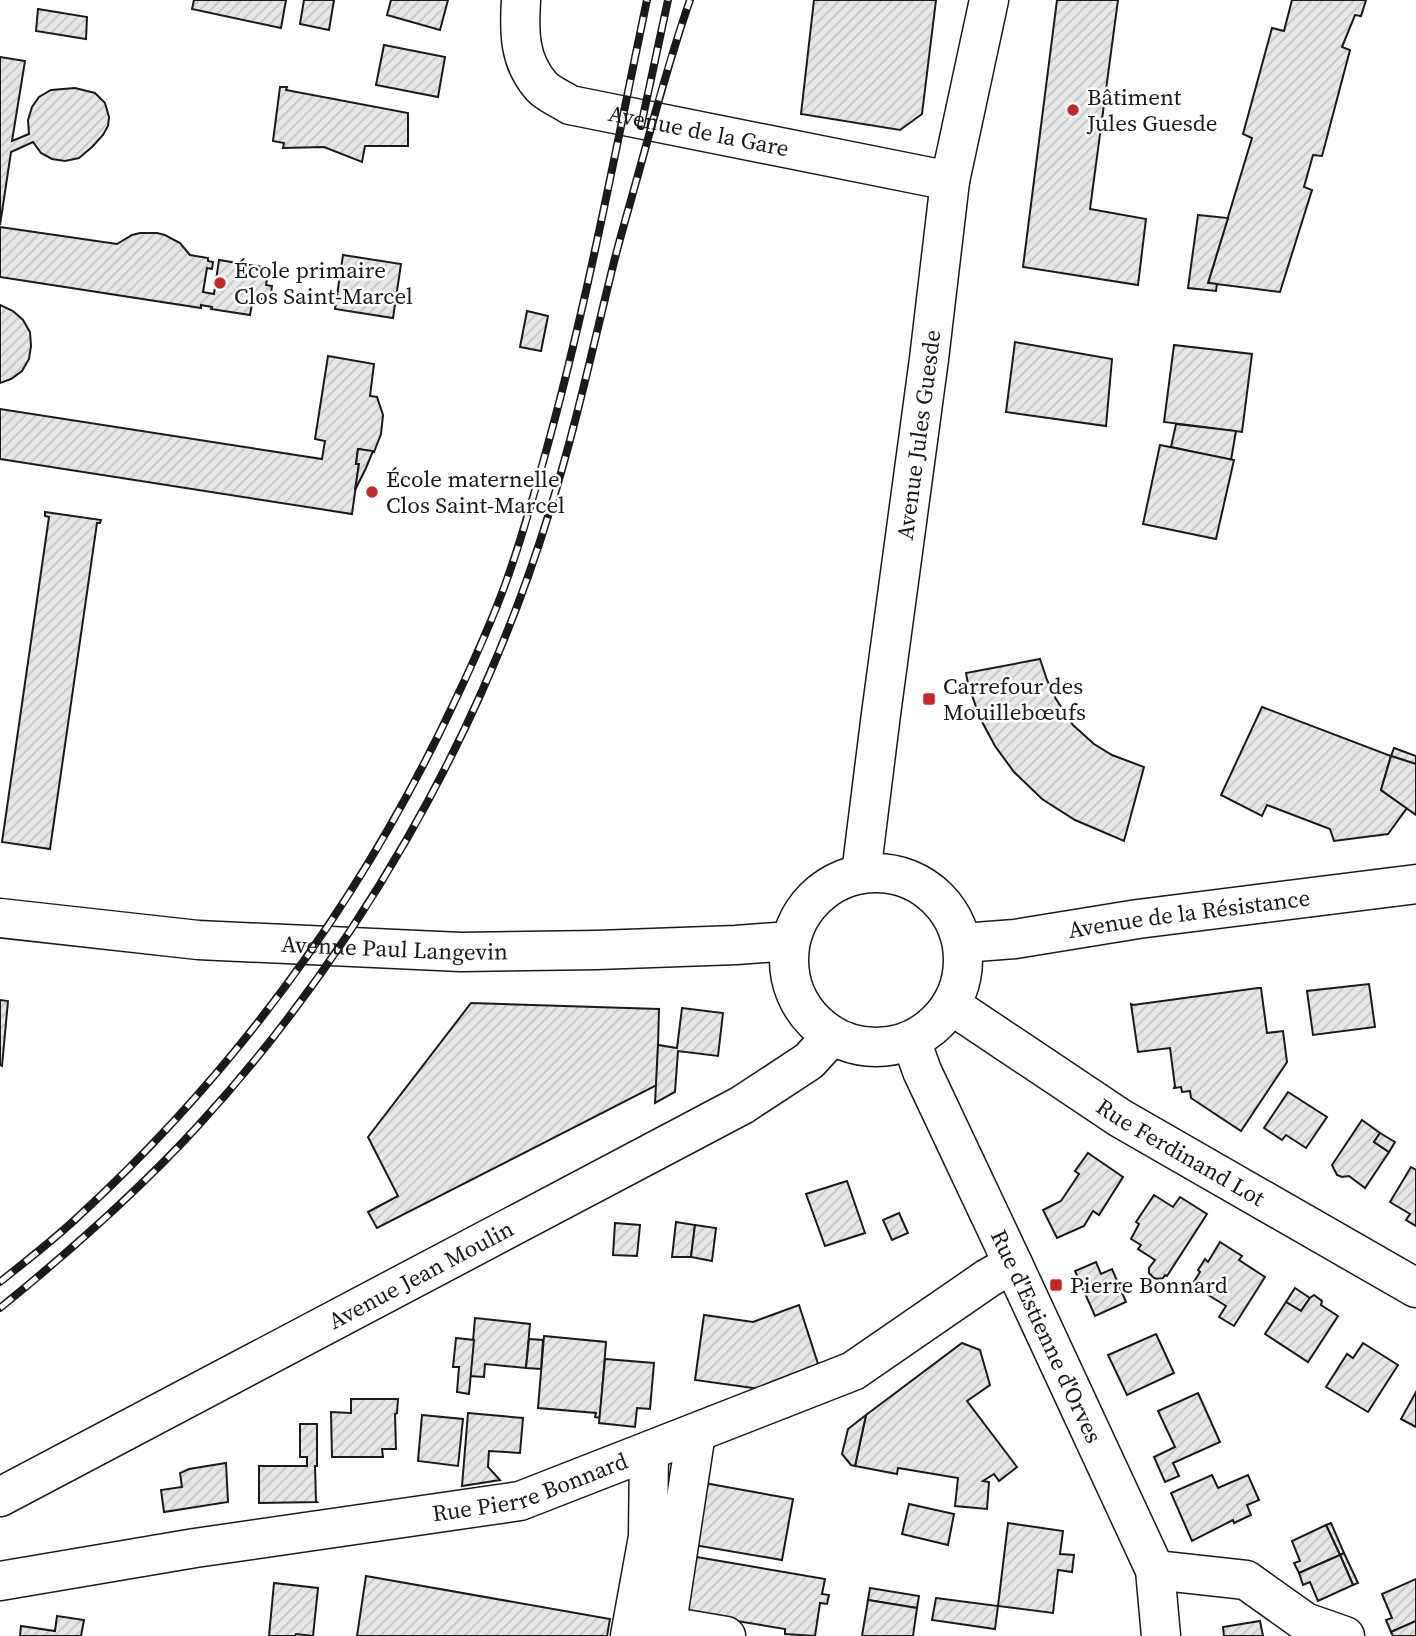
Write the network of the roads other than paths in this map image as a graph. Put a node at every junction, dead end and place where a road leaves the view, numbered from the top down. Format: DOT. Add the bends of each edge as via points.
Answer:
graph roads {
  1 [pos="521,0"];
  2 [pos="989,0"];
  3 [pos="950,181"];
  4 [pos="861,874"];
  5 [pos="1416,884"];
  6 [pos="0,918"];
  7 [pos="790,941"];
  8 [pos="962,943"];
  9 [pos="951,1005"];
  10 [pos="832,1036"];
  11 [pos="911,1040"];
  12 [pos="1013,1264"];
  13 [pos="1416,1288"];
  14 [pos="696,1433"];
  15 [pos="649,1451"];
  16 [pos="0,1497"];
  17 [pos="1155,1570"];
  18 [pos="5,1580"];
  19 [pos="1306,1629"];
  20 [pos="666,1631"];
  21 [pos="631,1636"];
  22 [pos="726,1636"];
  23 [pos="1161,1636"];
  24 [pos="1345,1636"];
  1 -- 3 [label="main road, Avenue de la Gare" via="519,30 526,62 542,88 570,104"];
  2 -- 3 [label="main road, Avenue Jules Guesde"];
  3 -- 4 [label="main road, Avenue Jules Guesde"];
  4 -- 7 [label="main road" via="836,882 816,897 800,917"];
  4 -- 8 [label="main road" via="888,874 914,881 936,897 953,918"];
  5 -- 8 [label="main road, Avenue de la Résistance"];
  6 -- 7 [label="main road, Avenue Paul Langevin" via="198,940 461,952"];
  7 -- 10 [label="main road" via="789,969 795,996"];
  8 -- 9 [label="main road" via="962,975"];
  9 -- 11 [label="main road" via="927,1031"];
  9 -- 13 [label="main road, Rue Ferdinand Lot" via="1120,1118"];
  10 -- 11 [label="main road" via="858,1045 885,1047"];
  10 -- 16 [label="main road, Avenue Jean Moulin" via="809,1060 742,1105"];
  11 -- 12 [label="main road, Rue d'Estienne d'Orves"];
  12 -- 14 [label="main road, Rue Pierre Bonnard" via="853,1371"];
  12 -- 17 [label="main road, Rue d'Estienne d'Orves"];
  14 -- 15 [label="main road, Rue Pierre Bonnard"];
  14 -- 20 [label="main road"];
  15 -- 18 [label="main road, Rue Pierre Bonnard" via="520,1501"];
  15 -- 21 [label="main road" via="648,1537"];
  17 -- 19 [label="main road" via="1246,1580"];
  17 -- 23 [label="main road, Rue d'Estienne d'Orves"];
  19 -- 24 [label="main road"];
  20 -- 22 [label="main road"];
}
